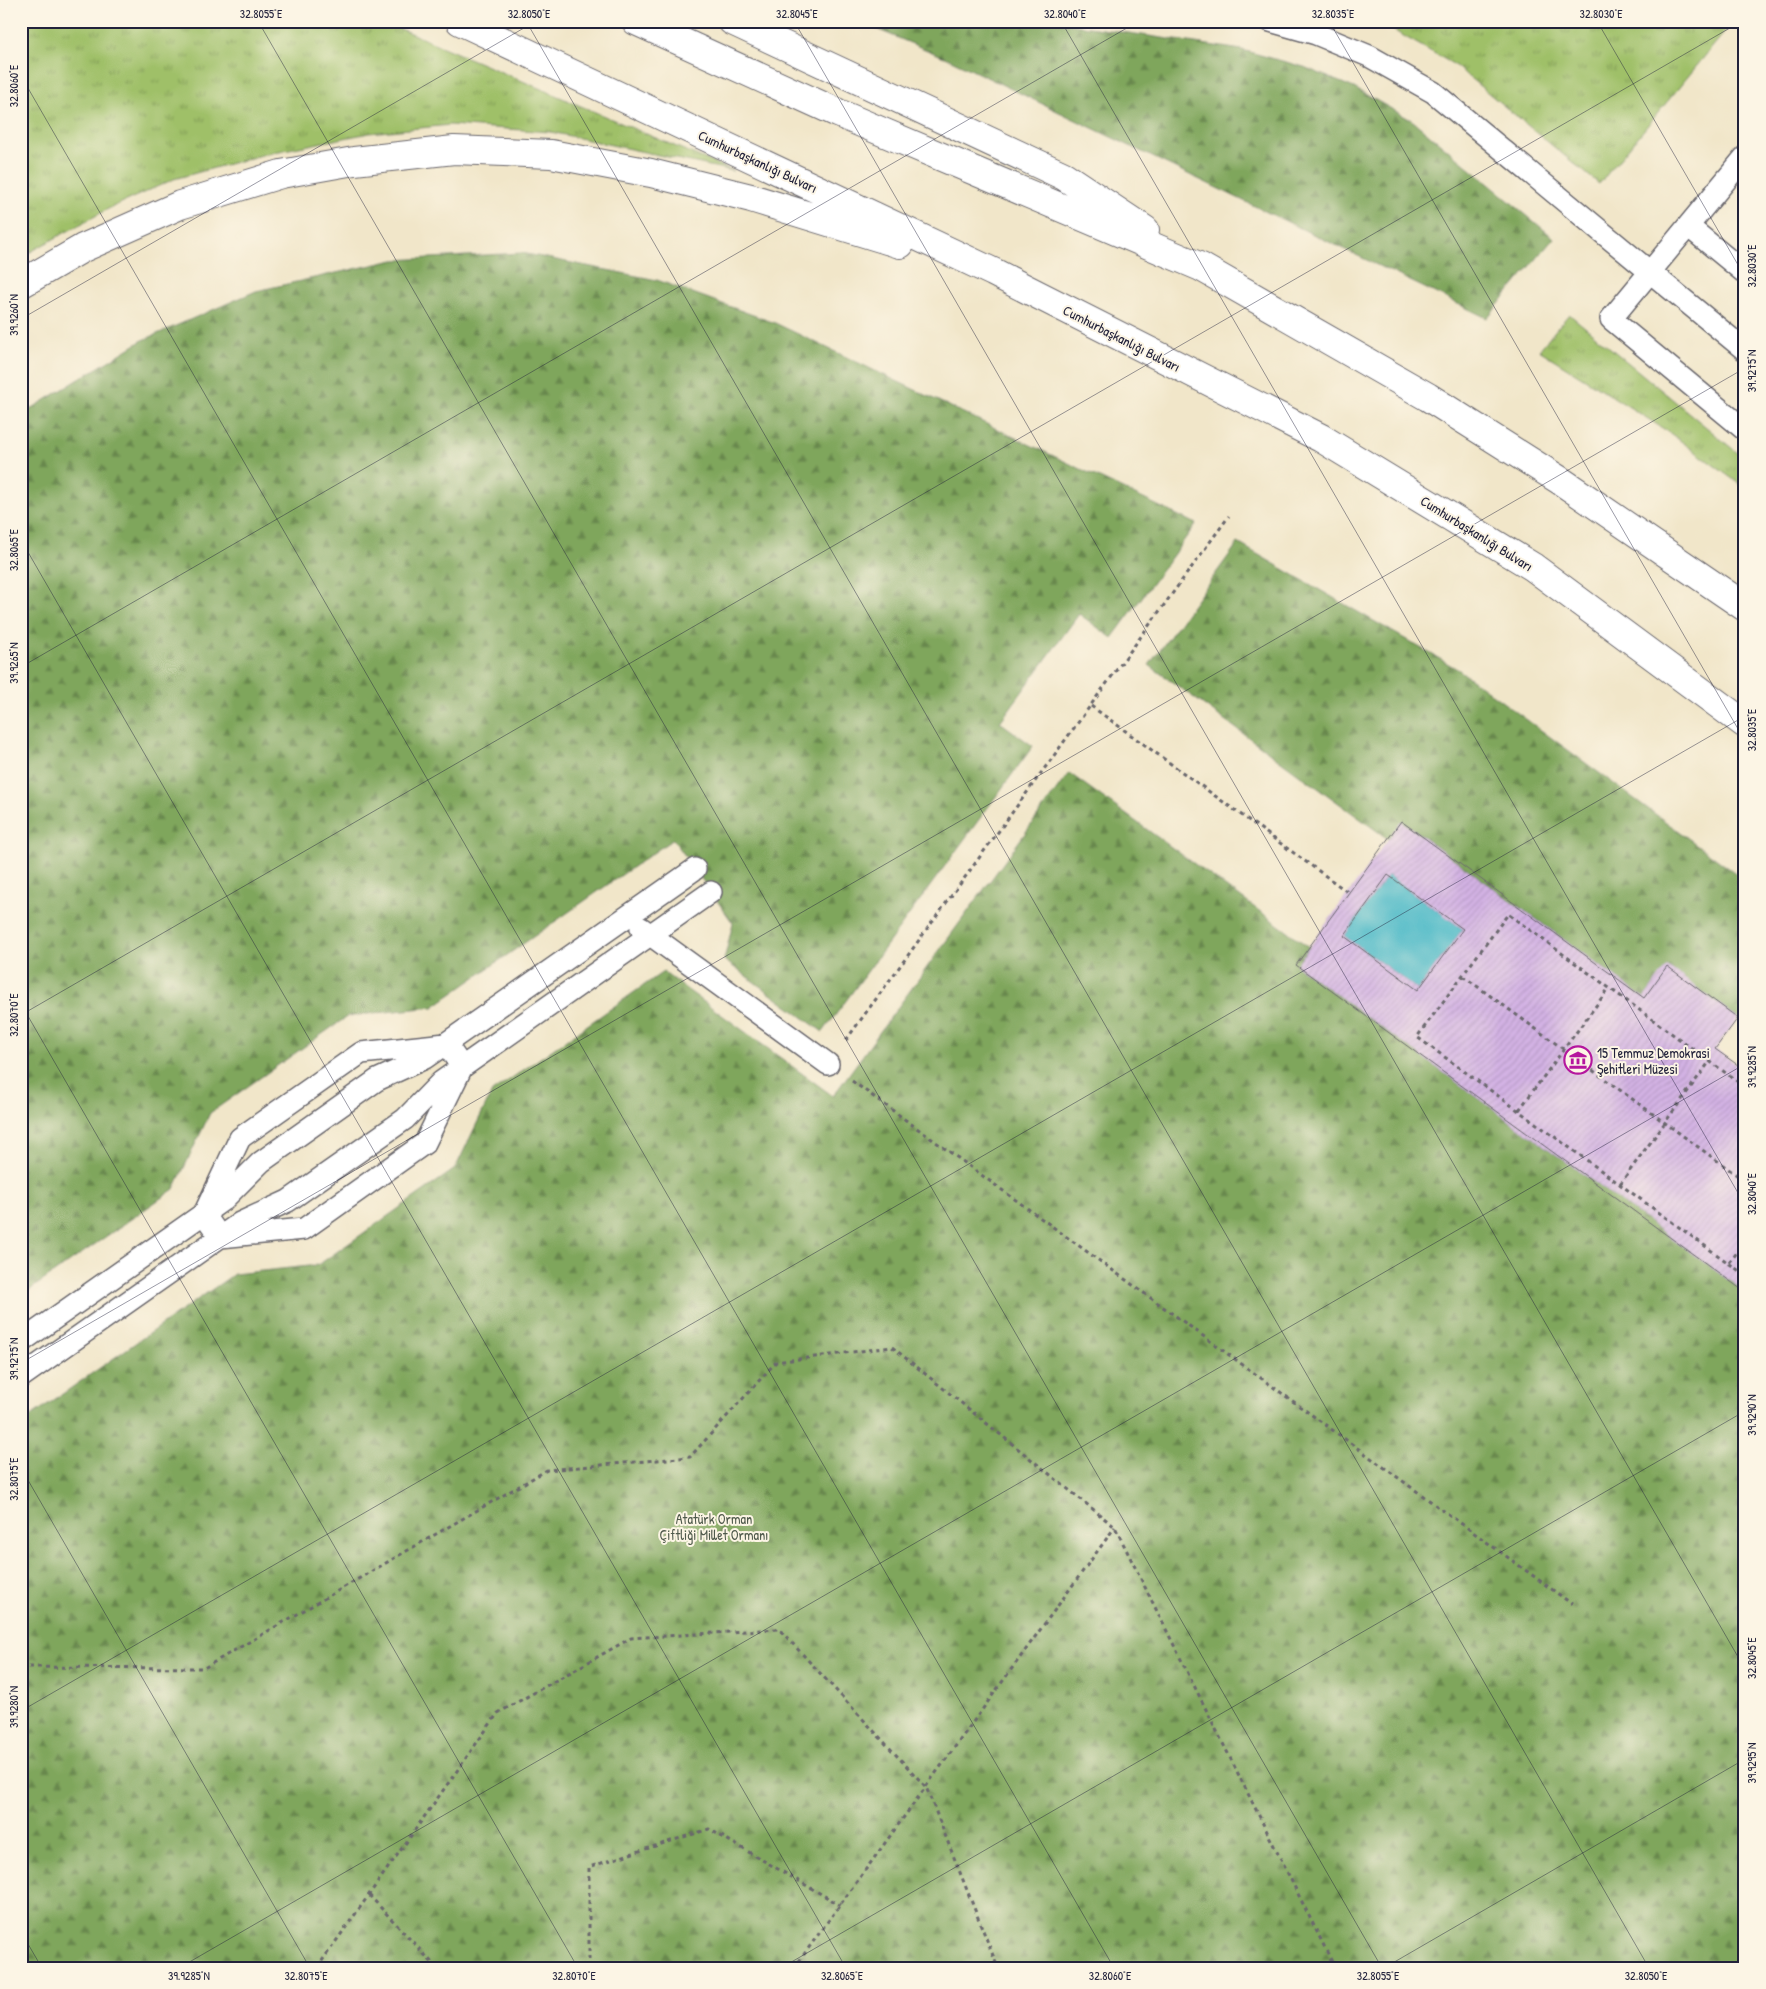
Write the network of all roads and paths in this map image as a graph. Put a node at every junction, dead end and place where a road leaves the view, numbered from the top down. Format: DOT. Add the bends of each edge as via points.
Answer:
graph roads {
  1 [pos="460,21"];
  2 [pos="636,21"];
  3 [pos="732,21"];
  4 [pos="1270,21"];
  5 [pos="1745,157"];
  6 [pos="1688,226"];
  7 [pos="1201,267"];
  8 [pos="993,272"];
  9 [pos="1650,272"];
  10 [pos="1745,273"];
  11 [pos="21,284"];
  12 [pos="1745,350"];
  13 [pos="1745,430"];
  14 [pos="1229,516"];
  15 [pos="1745,607"];
  16 [pos="1091,706"];
  17 [pos="1745,724"];
  18 [pos="695,869"];
  19 [pos="712,892"];
  20 [pos="1349,893"];
  21 [pos="626,917"];
  22 [pos="651,935"];
  23 [pos="1463,976"];
  24 [pos="1609,988"];
  25 [pos="446,1044"];
  26 [pos="1564,1049"];
  27 [pos="1710,1062"];
  28 [pos="828,1064"];
  29 [pos="462,1067"];
  30 [pos="1745,1087"];
  31 [pos="1519,1110"];
  32 [pos="1665,1123"];
  33 [pos="1745,1181"];
  34 [pos="1620,1184"];
  35 [pos="204,1214"];
  36 [pos="220,1238"];
  37 [pos="1745,1242"];
  38 [pos="1729,1263"];
  39 [pos="1745,1274"];
  40 [pos="21,1342"];
  41 [pos="21,1377"];
  42 [pos="1115,1527"];
  43 [pos="1572,1604"];
  44 [pos="21,1667"];
  45 [pos="926,1787"];
  46 [pos="369,1895"];
  47 [pos="840,1905"];
  48 [pos="318,1968"];
  49 [pos="437,1968"];
  50 [pos="589,1968"];
  51 [pos="794,1968"];
  52 [pos="998,1968"];
  53 [pos="1335,1968"];
  1 -- 8 [label="main road, Cumhurbaşkanlığı Bulvarı"];
  2 -- 7 [label="main road" via="838,113"];
  3 -- 7 [label="main road" via="1064,176"];
  4 -- 9 [label="lane" via="1316,34 1369,56 1433,92"];
  5 -- 6 [label="lane"];
  6 -- 9 [label="lane"];
  6 -- 10 [label="lane"];
  7 -- 15 [label="main road" via="1428,397 1561,481"];
  8 -- 11 [label="main road" via="751,198 650,172 551,154 454,150 354,161 281,174 180,204 83,248"];
  8 -- 17 [label="main road, Cumhurbaşkanlığı Bulvarı" via="1321,438 1533,567"];
  9 -- 12 [label="lane"];
  9 -- 13 [label="lane" via="1611,319"];
  14 -- 16 [label="path"];
  16 -- 20 [label="path"];
  16 -- 28 [label="path"];
  18 -- 21 [label="lane"];
  19 -- 22 [label="lane"];
  21 -- 22 [label="lane"];
  21 -- 25 [label="lane"];
  22 -- 28 [label="lane"];
  22 -- 29 [label="lane"];
  23 -- 24 [label="path" via="1508,914"];
  23 -- 26 [label="path"];
  23 -- 31 [label="path" via="1417,1037"];
  24 -- 26 [label="path"];
  24 -- 27 [label="path"];
  25 -- 29 [label="lane"];
  25 -- 35 [label="lane" via="425,1058 377,1080 268,1157 224,1200"];
  25 -- 35 [label="lane" via="361,1053 240,1138"];
  26 -- 31 [label="path"];
  26 -- 32 [label="path"];
  27 -- 30 [label="path"];
  27 -- 32 [label="path"];
  28 -- 43 [label="path"];
  29 -- 36 [label="lane" via="441,1082 404,1119 288,1201 240,1223"];
  29 -- 36 [label="lane" via="425,1143 304,1229"];
  31 -- 34 [label="path"];
  32 -- 33 [label="path"];
  32 -- 34 [label="path"];
  34 -- 38 [label="path"];
  35 -- 36 [label="lane"];
  35 -- 40 [label="lane"];
  36 -- 41 [label="lane"];
  37 -- 38 [label="path"];
  38 -- 39 [label="path"];
  42 -- 44 [label="path" via="892,1347 776,1362 690,1458 547,1470 204,1668"];
  42 -- 45 [label="path"];
  42 -- 53 [label="path"];
  45 -- 46 [label="path" via="779,1629 631,1638 498,1713"];
  45 -- 47 [label="path"];
  45 -- 52 [label="path"];
  46 -- 48 [label="path"];
  46 -- 49 [label="path"];
  47 -- 50 [label="path" via="709,1829 589,1867"];
  47 -- 51 [label="path"];
}
